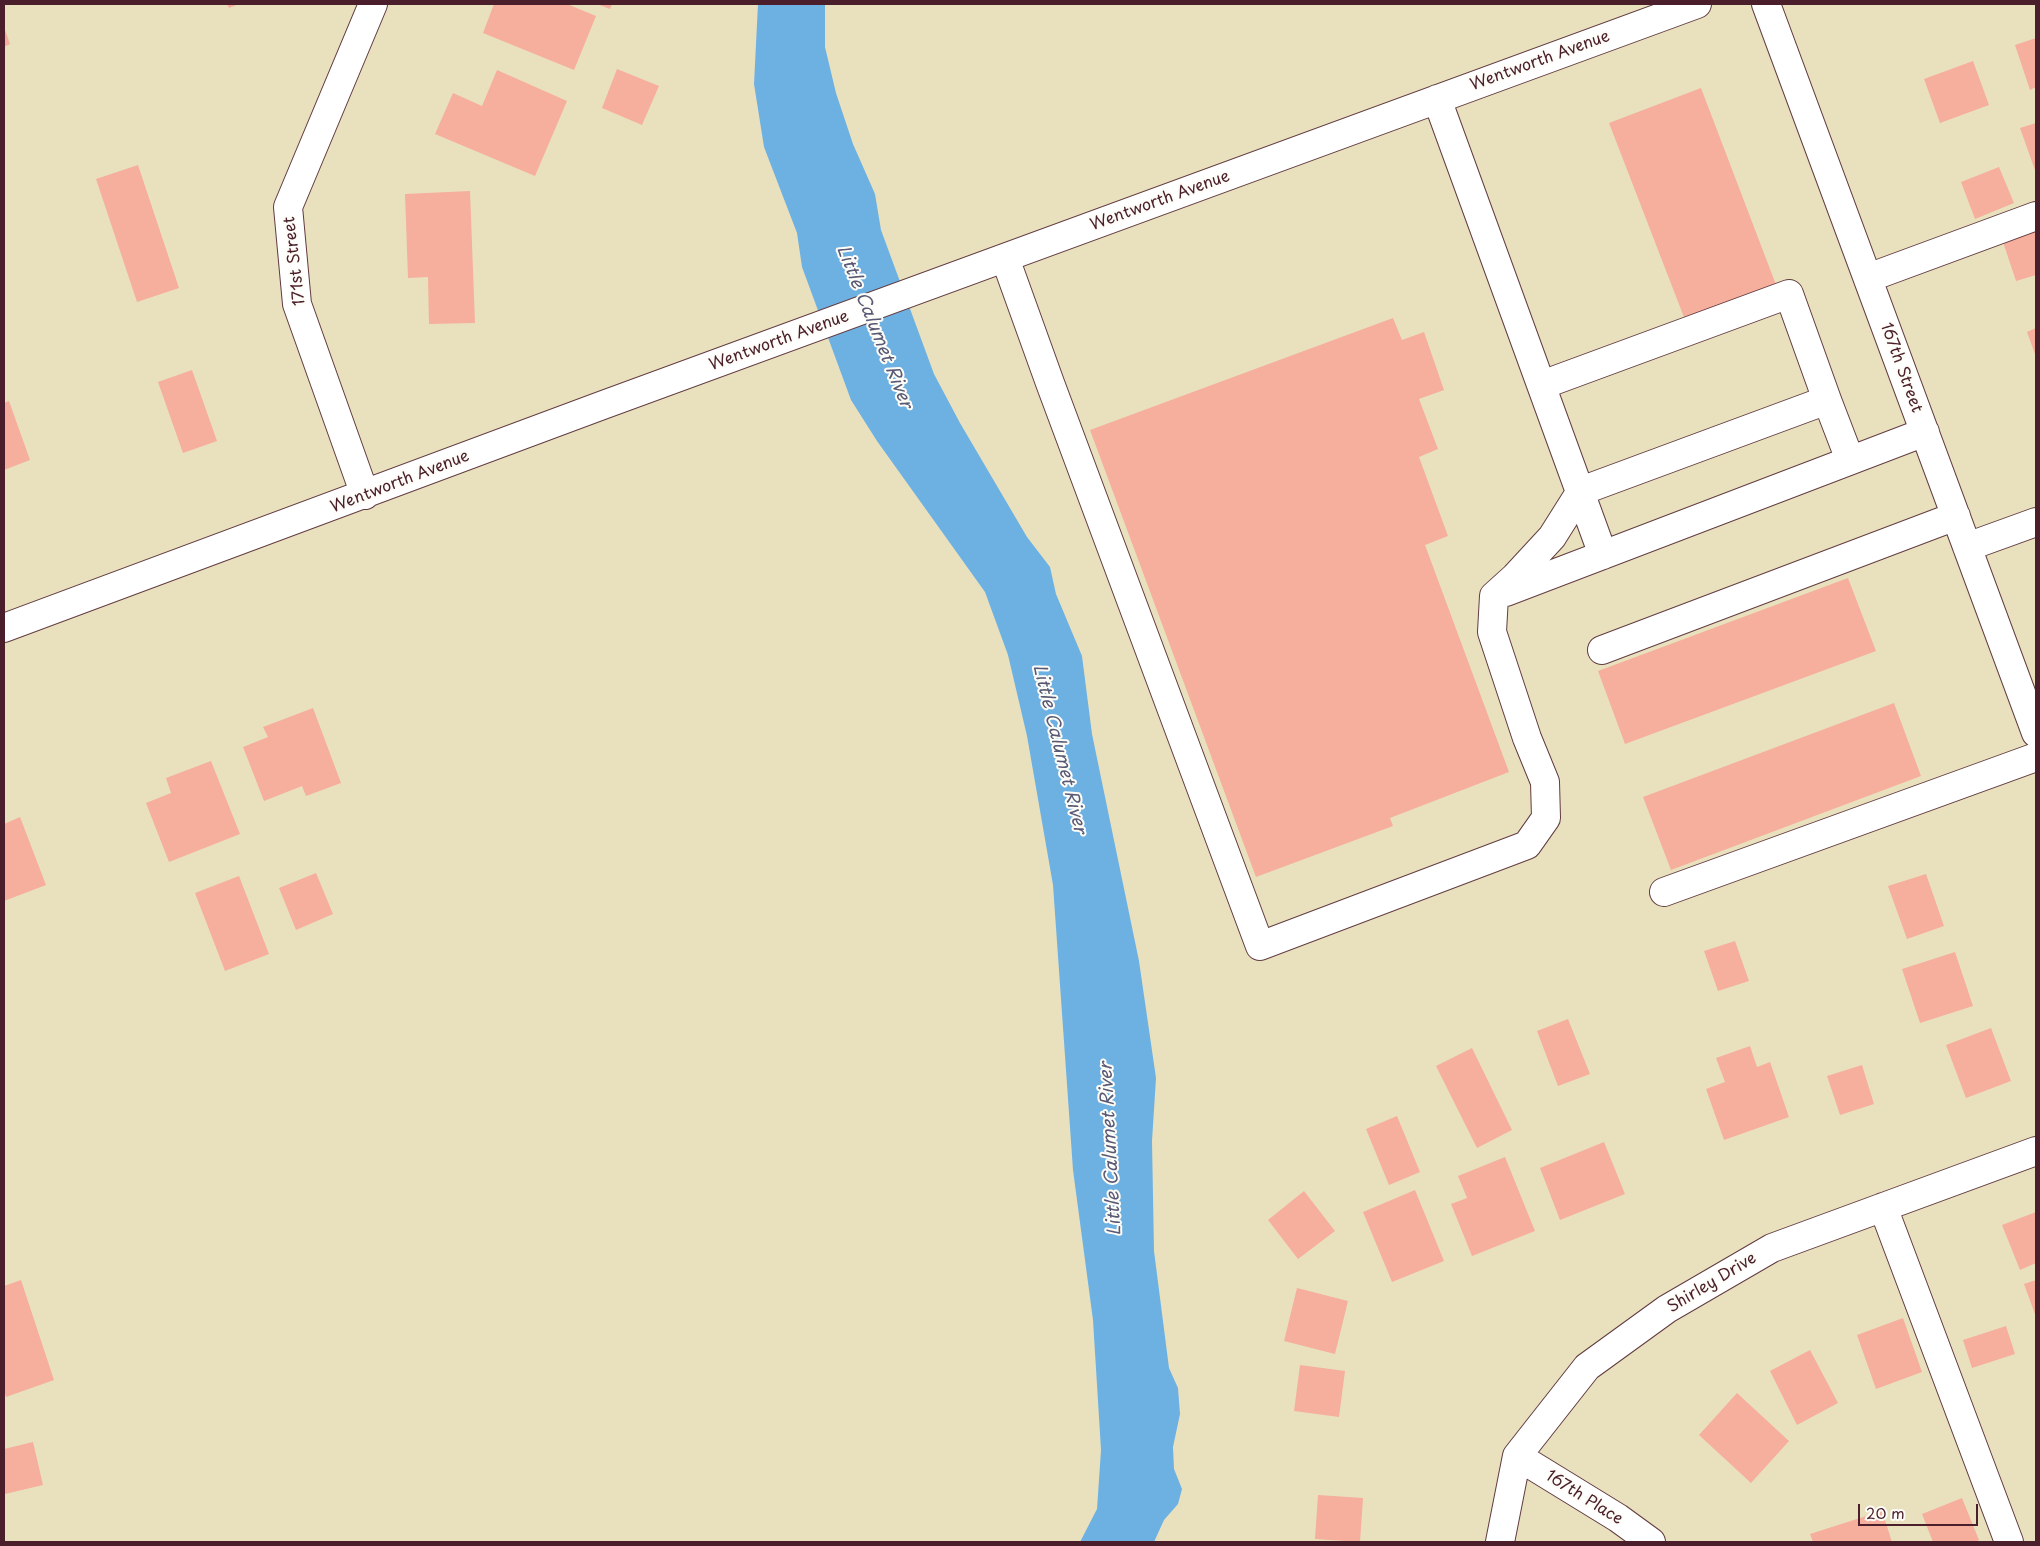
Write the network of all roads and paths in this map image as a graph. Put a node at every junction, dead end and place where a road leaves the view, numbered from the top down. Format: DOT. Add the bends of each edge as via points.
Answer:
graph roads {
  1 [pos="373,4"];
  2 [pos="1697,4"];
  3 [pos="1766,4"];
  4 [pos="1437,99"];
  5 [pos="2036,216"];
  6 [pos="1005,258"];
  7 [pos="1868,278"];
  8 [pos="1542,385"];
  9 [pos="1827,400"];
  10 [pos="1925,432"];
  11 [pos="1850,460"];
  12 [pos="1581,491"];
  13 [pos="365,495"];
  14 [pos="1956,516"];
  15 [pos="2036,522"];
  16 [pos="1967,547"];
  17 [pos="1603,555"];
  18 [pos="1494,596"];
  19 [pos="4,628"];
  20 [pos="1602,650"];
  21 [pos="2036,732"];
  22 [pos="2036,758"];
  23 [pos="1664,892"];
  24 [pos="2036,1151"];
  25 [pos="1884,1207"];
  26 [pos="1517,1456"];
  27 [pos="1500,1542"];
  28 [pos="1651,1542"];
  29 [pos="2009,1542"];
  1 -- 13 [label="street, 171st Street" via="288,207 297,304"];
  2 -- 4 [label="street, Wentworth Avenue"];
  3 -- 7 [label="street, 167th Street"];
  4 -- 6 [label="street, Wentworth Avenue"];
  4 -- 8 [label="street"];
  5 -- 7 [label="street"];
  6 -- 13 [label="street, Wentworth Avenue"];
  6 -- 18 [label="street" via="1260,946 1527,845 1546,818 1545,782 1492,632"];
  7 -- 10 [label="street, 167th Street"];
  8 -- 9 [label="street" via="1788,294"];
  8 -- 12 [label="street"];
  9 -- 11 [label="street"];
  9 -- 12 [label="street"];
  10 -- 11 [label="street"];
  10 -- 14 [label="street, 167th Street"];
  11 -- 17 [label="street"];
  12 -- 17 [label="street"];
  12 -- 18 [label="street" via="1552,537"];
  13 -- 19 [label="street, Wentworth Avenue"];
  14 -- 16 [label="street, 167th Street"];
  14 -- 20 [label="street"];
  15 -- 16 [label="street"];
  16 -- 21 [label="street, 167th Street"];
  17 -- 18 [label="street"];
  22 -- 23 [label="street"];
  24 -- 25 [label="street, Shirley Drive"];
  25 -- 26 [label="street, Shirley Drive" via="1772,1248 1667,1309 1587,1367"];
  25 -- 29 [label="street"];
  26 -- 27 [label="street, Shirley Drive"];
  26 -- 28 [label="street, 167th Place"];
}
